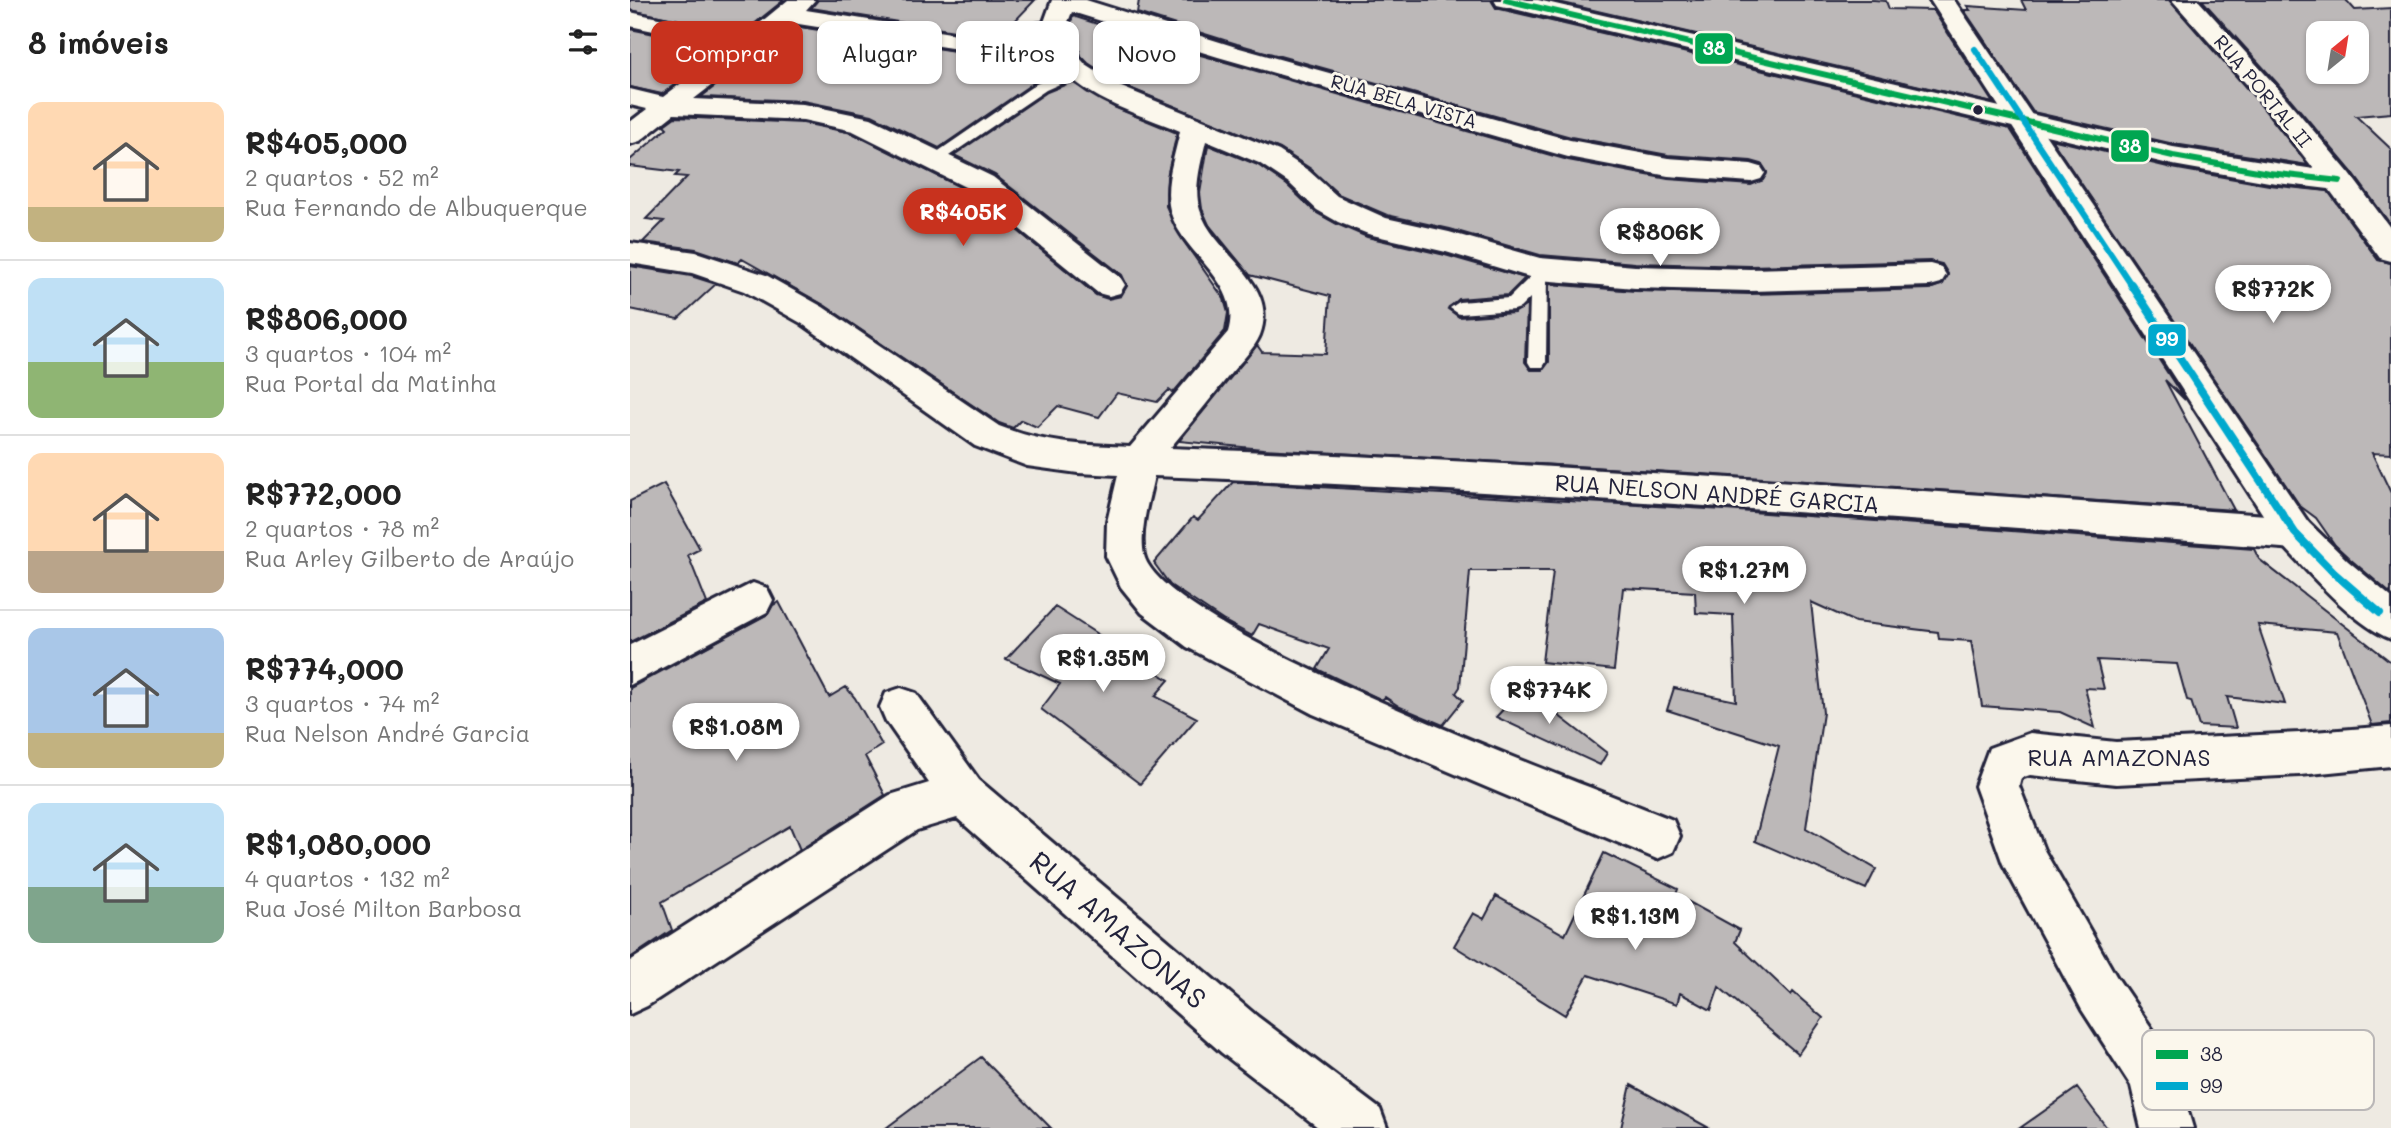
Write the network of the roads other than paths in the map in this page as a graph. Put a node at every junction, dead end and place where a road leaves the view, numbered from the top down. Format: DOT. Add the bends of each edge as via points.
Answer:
graph roads {
  1 [pos="1064,0"];
  2 [pos="1506,0"];
  3 [pos="1624,0"];
  4 [pos="1942,0"];
  5 [pos="2183,0"];
  6 [pos="795,7"];
  7 [pos="630,19"];
  8 [pos="778,21"];
  9 [pos="1056,21"];
  10 [pos="651,23"];
  11 [pos="1610,23"];
  12 [pos="956,41"];
  13 [pos="1079,70"];
  14 [pos="698,84"];
  15 [pos="1045,84"];
  16 [pos="630,97"];
  17 [pos="669,106"];
  18 [pos="2025,122"];
  19 [pos="1195,127"];
  20 [pos="630,135"];
  21 [pos="935,159"];
  22 [pos="1751,173"];
  23 [pos="2340,181"];
  24 [pos="2391,251"];
  25 [pos="630,253"];
  26 [pos="1539,274"];
  27 [pos="1930,275"];
  28 [pos="1109,285"];
  29 [pos="1460,308"];
  30 [pos="1537,362"];
  31 [pos="1139,461"];
  32 [pos="2295,533"];
  33 [pos="753,600"];
  34 [pos="2391,621"];
  35 [pos="630,666"];
  36 [pos="901,707"];
  37 [pos="2391,746"];
  38 [pos="963,795"];
  39 [pos="1657,836"];
  40 [pos="630,989"];
  41 [pos="2142,1058"];
  42 [pos="2162,1110"];
  43 [pos="1361,1128"];
  44 [pos="2166,1128"];
  1 -- 9 [label="street"];
  1 -- 22 [label="street, RUA BELA VISTA" via="1227,52 1568,148 1668,167"];
  2 -- 11 [label="street"];
  3 -- 11 [label="street"];
  4 -- 18 [label="street"];
  5 -- 23 [label="street, RUA PORTAL II" via="2233,52"];
  6 -- 8 [label="street"];
  6 -- 12 [label="street"];
  7 -- 10 [label="street"];
  11 -- 18 [label="street"];
  13 -- 19 [label="street" via="1110,92"];
  14 -- 17 [label="street"];
  15 -- 21 [label="lane"];
  16 -- 17 [label="street"];
  17 -- 20 [label="street"];
  17 -- 21 [label="street" via="831,116 861,124"];
  18 -- 23 [label="street" via="2173,156"];
  18 -- 32 [label="street"];
  19 -- 26 [label="street" via="1269,157 1349,215 1379,227 1449,242"];
  19 -- 31 [label="street" via="1184,207 1191,227 1241,291 1248,316 1243,336"];
  21 -- 28 [label="street" via="992,191"];
  23 -- 24 [label="street, RUA PORTAL II"];
  25 -- 31 [label="street, RUA NELSON ANDRÉ GARCIA" via="696,263 755,283 812,314 987,436 1027,452"];
  26 -- 27 [label="street" via="1737,280"];
  26 -- 29 [label="lane" via="1514,303"];
  26 -- 30 [label="lane"];
  31 -- 32 [label="street, RUA NELSON ANDRÉ GARCIA"];
  31 -- 39 [label="street" via="1126,522 1125,556 1156,601 1183,621 1328,699"];
  32 -- 34 [label="street"];
  33 -- 35 [label="street"];
  36 -- 38 [label="street, RUA AMAZONAS"];
  37 -- 41 [label="street, RUA AMAZONAS" via="2116,763 2030,754 2004,763 1997,786 2026,864 2099,993"];
  38 -- 40 [label="street" via="906,811"];
  38 -- 43 [label="street, RUA AMAZONAS" via="1240,1035"];
  42 -- 44 [label="street, RUA AMAZONAS"];
}
